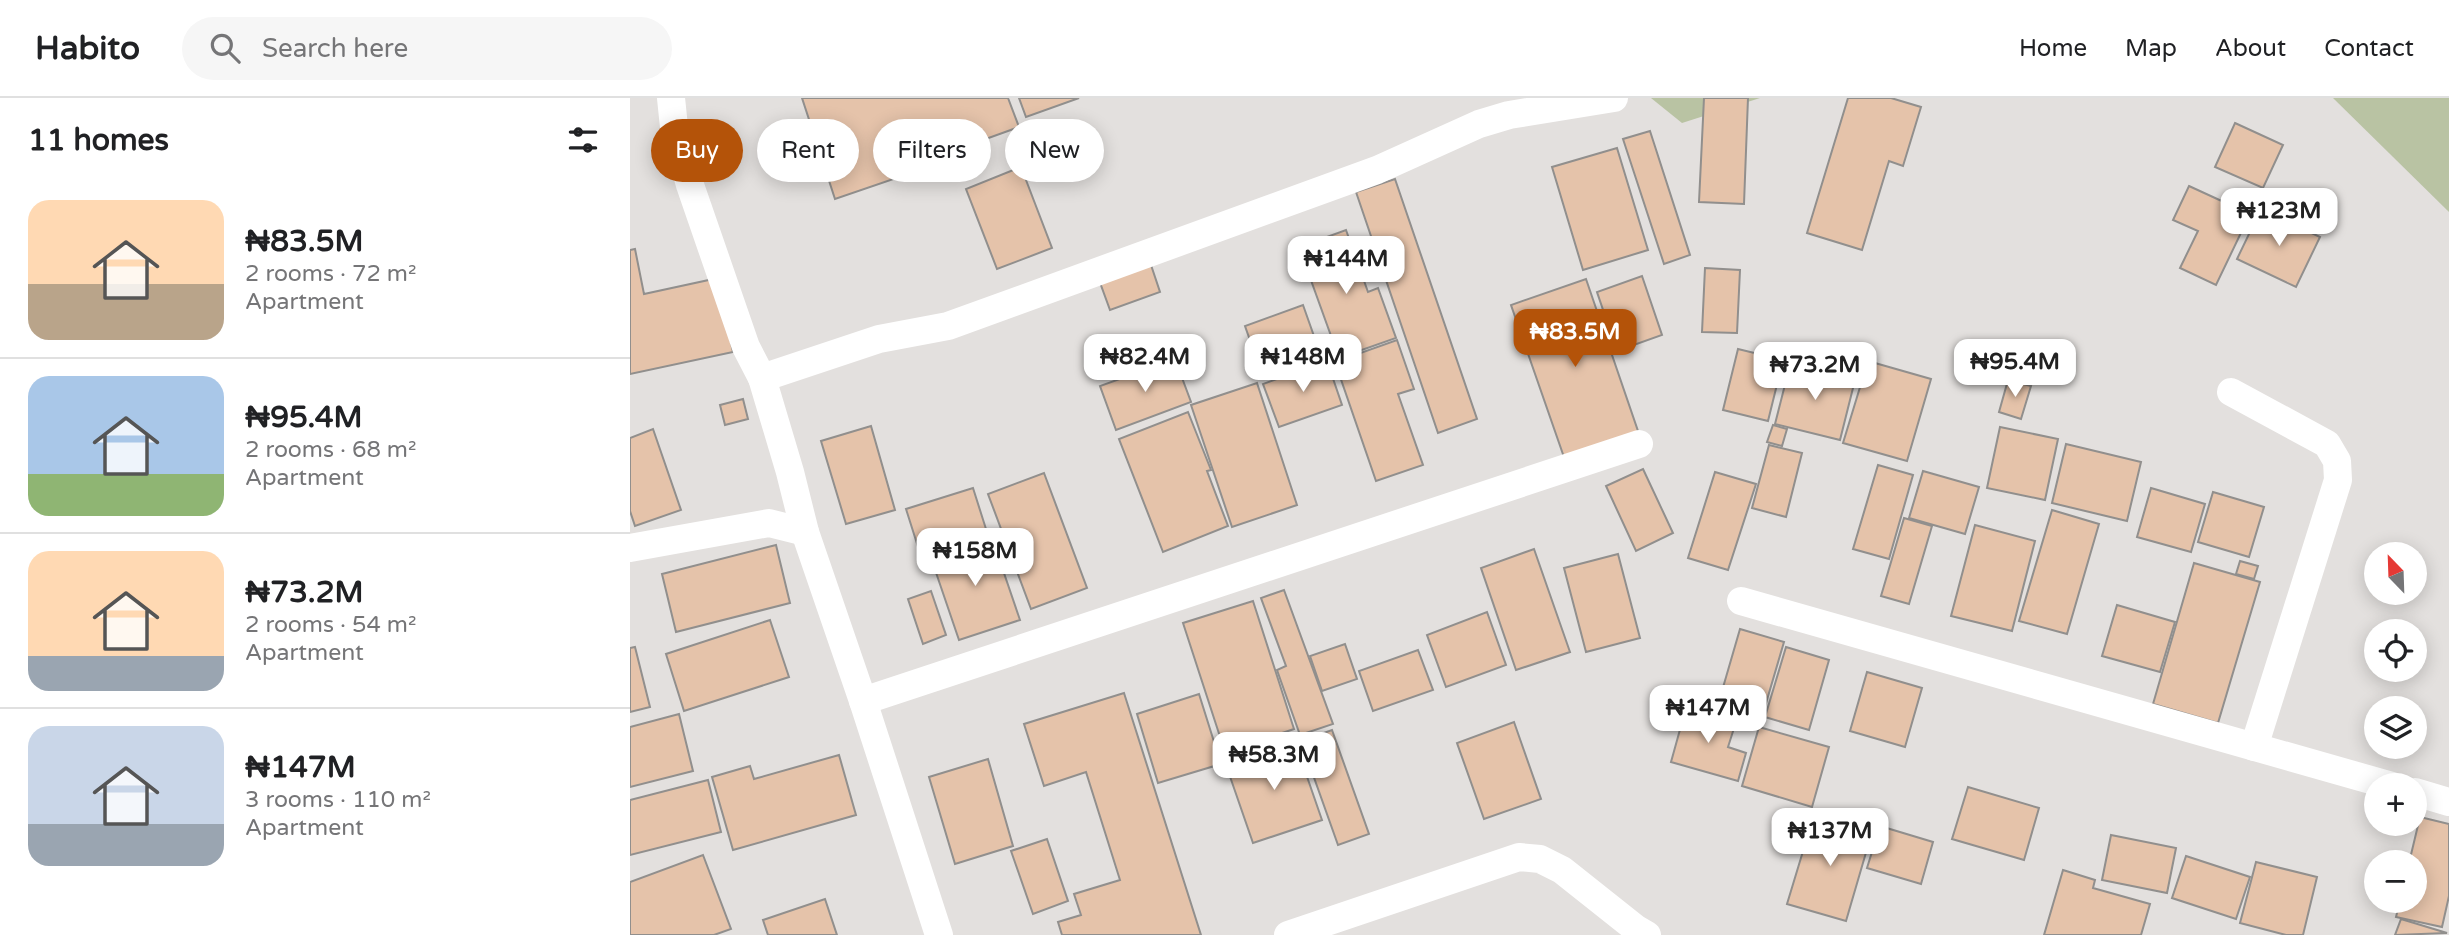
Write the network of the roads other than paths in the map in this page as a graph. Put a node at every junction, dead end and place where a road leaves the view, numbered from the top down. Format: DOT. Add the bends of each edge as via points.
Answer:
graph roads {
  1 [pos="671,98"];
  2 [pos="1614,98"];
  3 [pos="762,378"];
  4 [pos="2231,391"];
  5 [pos="1639,444"];
  6 [pos="790,472"];
  7 [pos="769,523"];
  8 [pos="805,532"];
  9 [pos="630,548"];
  10 [pos="1741,601"];
  11 [pos="863,701"];
  12 [pos="2254,747"];
  13 [pos="2364,778"];
  14 [pos="2427,796"];
  15 [pos="2449,802"];
  16 [pos="939,935"];
  17 [pos="1287,935"];
  18 [pos="1647,935"];
  1 -- 3 [label="street" via="674,127 691,185 746,347"];
  2 -- 3 [label="street" via="1479,124 1377,170 948,326 879,339"];
  3 -- 6 [label="street"];
  4 -- 12 [label="street" via="2327,444 2337,460 2338,480"];
  5 -- 11 [label="street"];
  6 -- 7 [label="street"];
  6 -- 8 [label="street"];
  7 -- 8 [label="street"];
  7 -- 9 [label="street"];
  8 -- 11 [label="street"];
  10 -- 12 [label="street"];
  11 -- 16 [label="street"];
  12 -- 13 [label="street"];
  14 -- 15 [label="street"];
  17 -- 18 [label="street" via="1519,858 1540,859 1562,870"];
}
